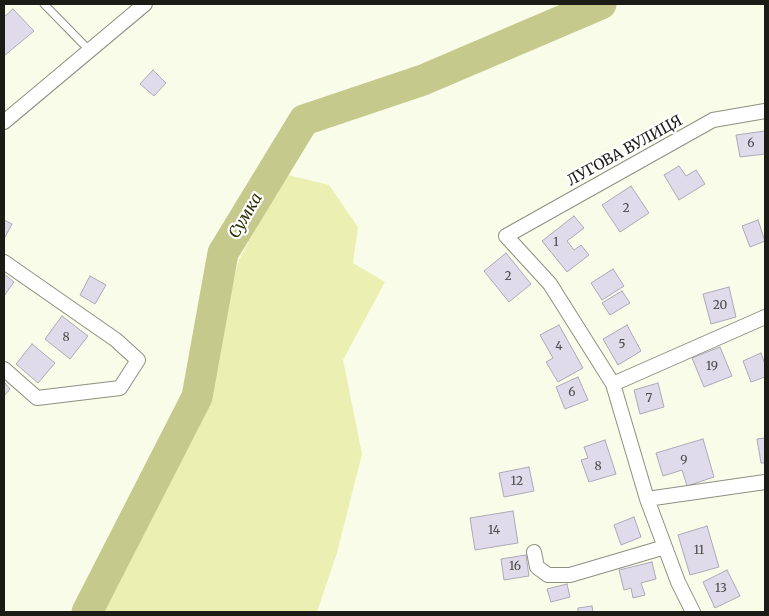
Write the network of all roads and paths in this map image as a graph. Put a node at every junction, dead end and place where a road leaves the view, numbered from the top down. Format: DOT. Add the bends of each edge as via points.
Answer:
graph roads {
  1 [pos="44,4"];
  2 [pos="144,4"];
  3 [pos="89,50"];
  4 [pos="765,111"];
  5 [pos="4,122"];
  6 [pos="4,262"];
  7 [pos="765,317"];
  8 [pos="4,368"];
  9 [pos="613,384"];
  10 [pos="765,482"];
  11 [pos="647,499"];
  12 [pos="665,547"];
  13 [pos="534,552"];
  14 [pos="693,612"];
  1 -- 3 [label="lane"];
  2 -- 3 [label="street"];
  3 -- 5 [label="street"];
  4 -- 9 [label="street, ЛУГОВА ВУЛИЦЯ" via="713,120 506,236 550,284"];
  6 -- 8 [label="street" via="116,340 138,360 120,388 37,398"];
  7 -- 9 [label="street"];
  9 -- 11 [label="street"];
  10 -- 11 [label="street"];
  11 -- 12 [label="street"];
  12 -- 13 [label="street" via="570,575 548,575 537,567"];
  12 -- 14 [label="street"];
}
